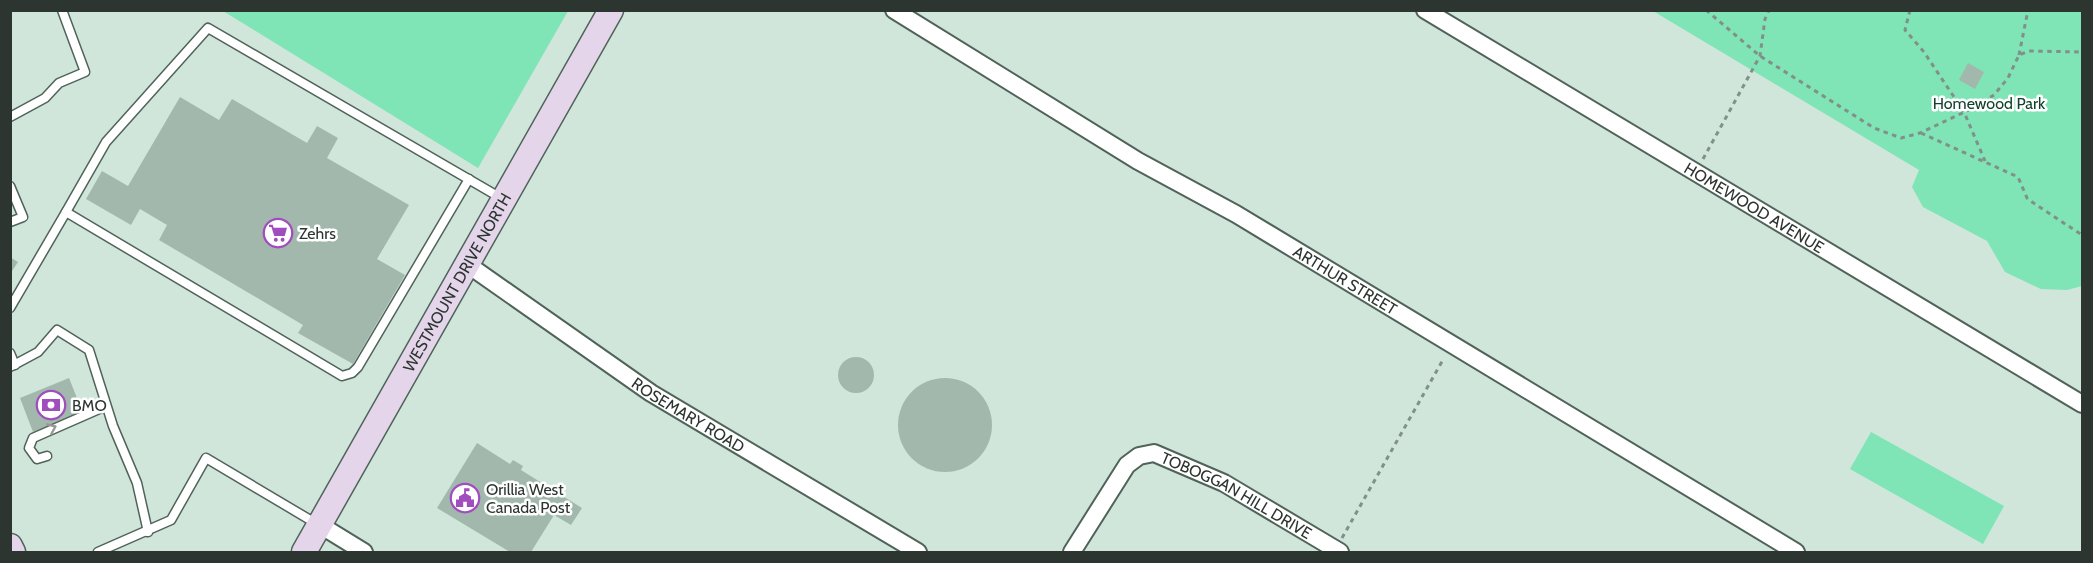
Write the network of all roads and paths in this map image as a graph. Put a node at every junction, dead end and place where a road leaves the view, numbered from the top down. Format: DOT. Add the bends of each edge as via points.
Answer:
graph roads {
  1 [pos="62,10"];
  2 [pos="611,10"];
  3 [pos="894,10"];
  4 [pos="1425,10"];
  5 [pos="1706,10"];
  6 [pos="1769,10"];
  7 [pos="1910,10"];
  8 [pos="2028,10"];
  9 [pos="2082,52"];
  10 [pos="2019,55"];
  11 [pos="1760,56"];
  12 [pos="1964,112"];
  13 [pos="10,117"];
  14 [pos="1920,133"];
  15 [pos="1985,163"];
  16 [pos="1696,171"];
  17 [pos="469,179"];
  18 [pos="10,186"];
  19 [pos="503,199"];
  20 [pos="66,212"];
  21 [pos="10,222"];
  22 [pos="2082,235"];
  23 [pos="467,264"];
  24 [pos="10,308"];
  25 [pos="1452,344"];
  26 [pos="10,352"];
  27 [pos="13,366"];
  28 [pos="2082,404"];
  29 [pos="106,406"];
  30 [pos="47,456"];
  31 [pos="320,525"];
  32 [pos="148,532"];
  33 [pos="10,546"];
  34 [pos="1338,551"];
  35 [pos="13,552"];
  36 [pos="98,552"];
  37 [pos="304,552"];
  38 [pos="364,552"];
  39 [pos="918,552"];
  40 [pos="1072,552"];
  41 [pos="1796,552"];
  1 -- 13 [label="lane" via="85,72 59,83 45,98"];
  2 -- 19 [label="street, WESTMOUNT DRIVE NORTH"];
  3 -- 25 [label="street, ARTHUR STREET" via="1138,161 1236,214"];
  4 -- 16 [label="street, HOMEWOOD AVENUE"];
  5 -- 11 [label="path"];
  6 -- 11 [label="path"];
  7 -- 12 [label="path" via="1905,30"];
  8 -- 10 [label="path"];
  9 -- 10 [label="path" via="2029,51"];
  10 -- 12 [label="path" via="1994,95"];
  11 -- 14 [label="path" via="1874,128 1901,138"];
  11 -- 16 [label="path"];
  12 -- 14 [label="path"];
  12 -- 15 [label="path"];
  14 -- 15 [label="path"];
  15 -- 22 [label="path" via="2018,177 2027,198"];
  16 -- 28 [label="street, HOMEWOOD AVENUE"];
  17 -- 19 [label="lane"];
  17 -- 20 [label="lane" via="208,28 106,142"];
  17 -- 20 [label="lane" via="358,367 346,376"];
  18 -- 21 [label="lane" via="23,217"];
  19 -- 23 [label="street, WESTMOUNT DRIVE NORTH"];
  20 -- 24 [label="lane"];
  23 -- 31 [label="street, WESTMOUNT DRIVE NORTH"];
  23 -- 39 [label="street, ROSEMARY ROAD" via="651,393"];
  25 -- 34 [label="path"];
  25 -- 41 [label="street, ARTHUR STREET"];
  26 -- 27 [label="lane"];
  27 -- 29 [label="lane" via="38,352 57,330 89,350"];
  30 -- 29 [label="lane, one-way" via="33,457 29,448 33,438"];
  29 -- 32 [label="lane" via="137,483"];
  31 -- 32 [label="lane" via="206,458 171,520"];
  31 -- 37 [label="street, WESTMOUNT DRIVE NORTH"];
  31 -- 38 [label="street"];
  32 -- 36 [label="lane"];
  33 -- 35 [label="street"];
  34 -- 40 [label="street, TOBOGGAN HILL DRIVE" via="1224,483 1154,453 1139,456 1127,465"];
}
